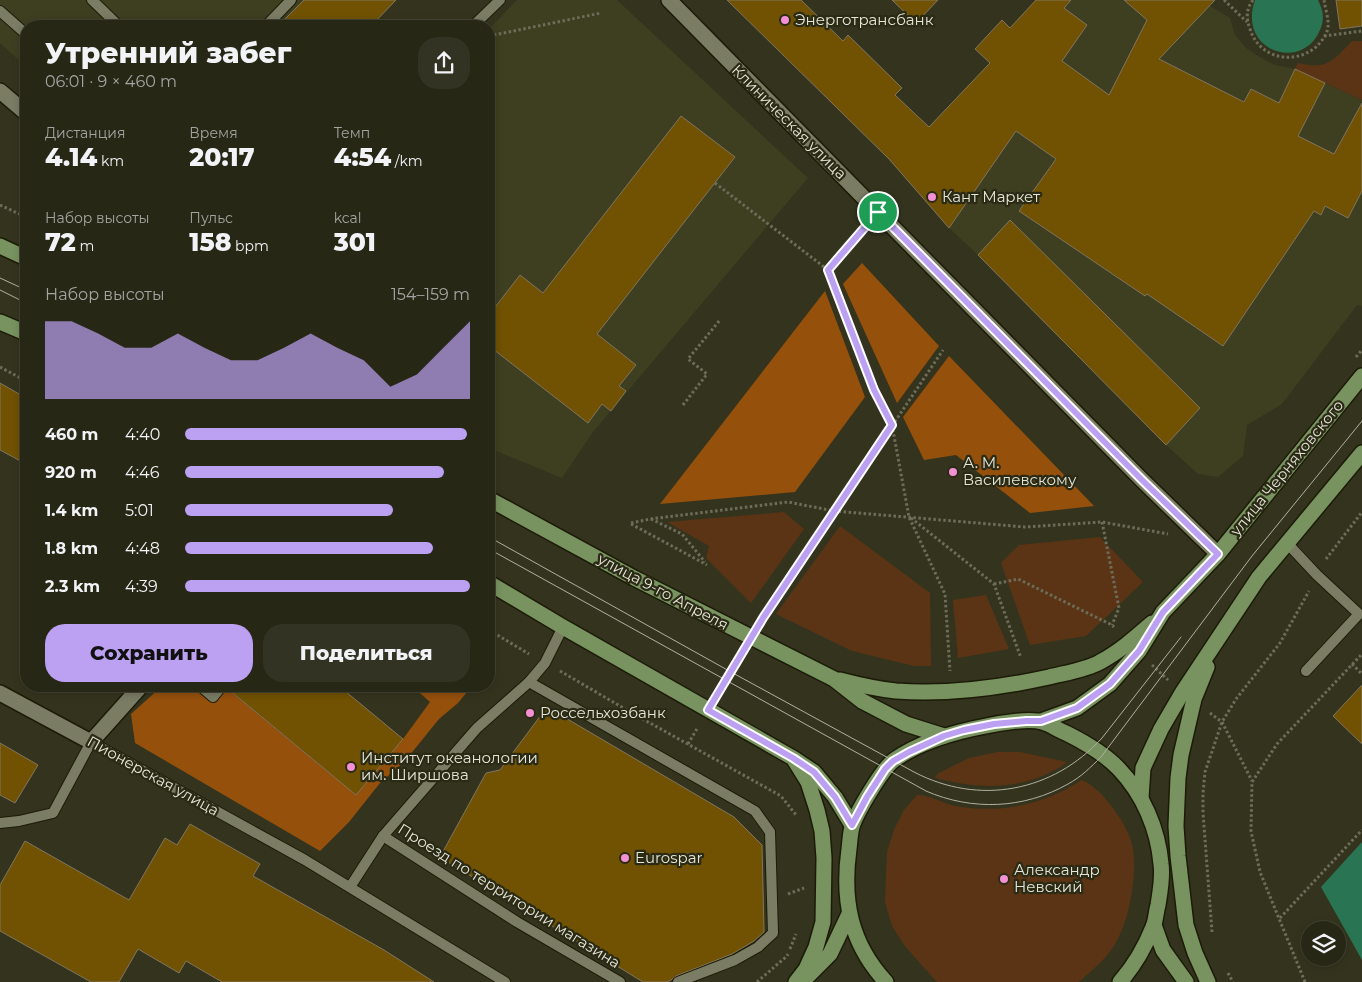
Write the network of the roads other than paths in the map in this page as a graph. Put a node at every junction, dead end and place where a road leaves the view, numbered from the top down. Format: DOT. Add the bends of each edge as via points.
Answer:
graph roads {
  1 [pos="291,0"];
  2 [pos="500,0"];
  3 [pos="670,0"];
  4 [pos="96,1"];
  5 [pos="0,11"];
  6 [pos="114,20"];
  7 [pos="272,20"];
  8 [pos="479,20"];
  9 [pos="20,29"];
  10 [pos="0,91"];
  11 [pos="20,108"];
  12 [pos="0,246"];
  13 [pos="20,255"];
  14 [pos="0,322"];
  15 [pos="20,330"];
  16 [pos="1362,376"];
  17 [pos="1362,453"];
  18 [pos="495,502"];
  19 [pos="1287,543"];
  20 [pos="1218,554"];
  21 [pos="495,587"];
  22 [pos="1163,612"];
  23 [pos="563,627"];
  24 [pos="1222,633"];
  25 [pos="1306,671"];
  26 [pos="834,679"];
  27 [pos="529,682"];
  28 [pos="136,692"];
  29 [pos="207,692"];
  30 [pos="217,692"];
  31 [pos="0,693"];
  32 [pos="1041,721"];
  33 [pos="944,736"];
  34 [pos="92,742"];
  35 [pos="793,758"];
  36 [pos="1141,798"];
  37 [pos="0,824"];
  38 [pos="852,825"];
  39 [pos="383,836"];
  40 [pos="350,887"];
  41 [pos="849,914"];
  42 [pos="1154,926"];
  43 [pos="504,982"];
  44 [pos="620,982"];
  45 [pos="678,982"];
  46 [pos="796,982"];
  47 [pos="803,982"];
  48 [pos="886,982"];
  49 [pos="1120,982"];
  50 [pos="1186,982"];
  51 [pos="1208,982"];
  1 -- 7 [label="lane"];
  2 -- 8 [label="lane"];
  3 -- 20 [label="street, Клиническая улица"];
  4 -- 6 [label="lane"];
  5 -- 9 [label="lane"];
  10 -- 11 [label="street"];
  12 -- 13 [label="main road"];
  14 -- 15 [label="main road"];
  16 -- 20 [label="main road, улица Черняховского"];
  17 -- 19 [label="main road"];
  18 -- 26 [label="main road, улица 9-го Апреля" via="634,578"];
  19 -- 24 [label="main road" via="1259,577"];
  19 -- 25 [label="lane" via="1359,614"];
  20 -- 22 [label="main road, улица Черняховского"];
  21 -- 23 [label="main road"];
  22 -- 26 [label="main road" via="1130,642 1099,663 1034,680 981,689 923,692 895,691"];
  22 -- 32 [label="main road, улица Черняховского" via="1139,651 1110,684 1077,708"];
  23 -- 27 [label="lane" via="545,663"];
  23 -- 35 [label="main road"];
  24 -- 36 [label="main road" via="1161,729 1142,768"];
  24 -- 51 [label="main road" via="1194,699 1181,755 1176,804 1186,925"];
  26 -- 33 [label="main road, улица 9-го Апреля" via="862,700 906,724"];
  27 -- 39 [label="lane" via="478,728"];
  27 -- 45 [label="lane" via="756,811 770,832 773,933 758,947 735,960"];
  28 -- 34 [label="street"];
  29 -- 30 [label="lane" via="213,697"];
  31 -- 34 [label="street, Пионерская улица"];
  32 -- 33 [label="main road" via="994,724"];
  32 -- 36 [label="main road" via="1103,755 1119,768"];
  33 -- 38 [label="main road" via="893,761"];
  34 -- 37 [label="lane" via="53,813"];
  34 -- 40 [label="lane, Пионерская улица"];
  35 -- 38 [label="main road" via="814,772"];
  35 -- 46 [label="main road" via="808,782 817,810 824,858 823,922 816,947"];
  36 -- 42 [label="main road" via="1156,835 1162,865"];
  38 -- 41 [label="main road" via="846,887"];
  39 -- 40 [label="lane"];
  39 -- 44 [label="lane, Проезд по территории магазина" via="517,922"];
  40 -- 43 [label="lane, Пионерская улица"];
  41 -- 47 [label="main road" via="830,954"];
  41 -- 48 [label="main road" via="861,948"];
  42 -- 49 [label="main road" via="1138,958"];
  42 -- 50 [label="main road" via="1163,950"];
}
